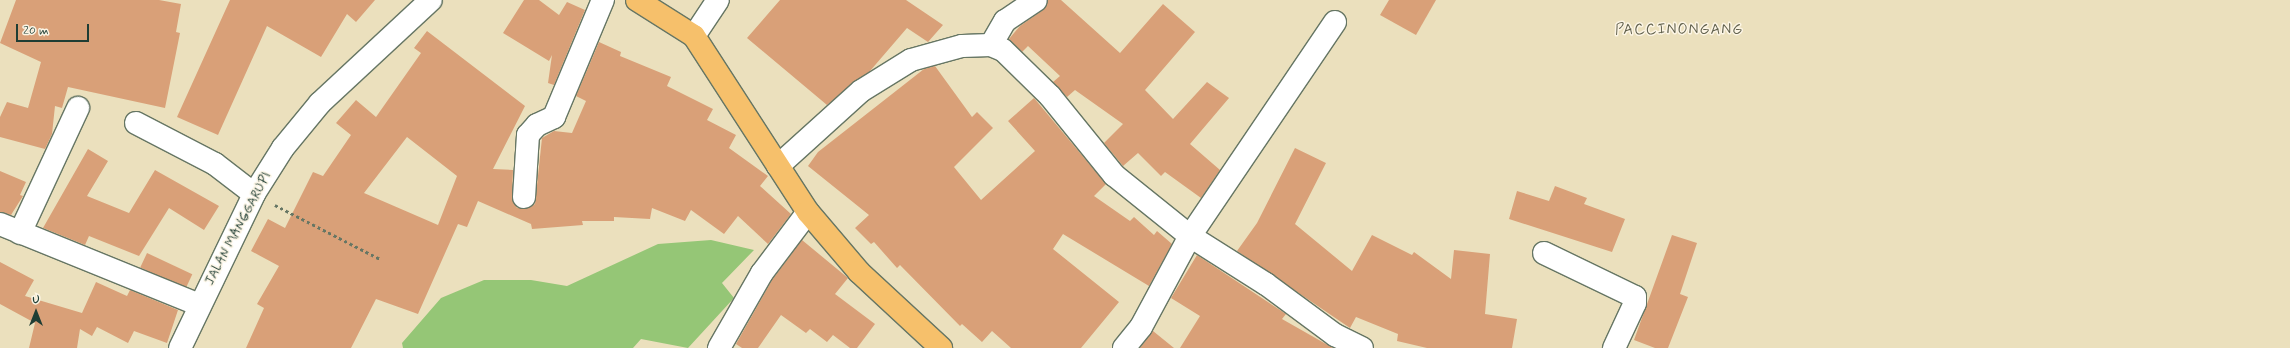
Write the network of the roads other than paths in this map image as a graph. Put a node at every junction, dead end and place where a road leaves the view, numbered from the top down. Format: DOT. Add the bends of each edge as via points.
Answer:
graph roads {
  1 [pos="431,0"];
  2 [pos="603,0"];
  3 [pos="637,0"];
  4 [pos="718,0"];
  5 [pos="1036,0"];
  6 [pos="1335,22"];
  7 [pos="694,36"];
  8 [pos="991,45"];
  9 [pos="78,108"];
  10 [pos="136,123"];
  11 [pos="778,166"];
  12 [pos="254,194"];
  13 [pos="524,197"];
  14 [pos="808,212"];
  15 [pos="0,224"];
  16 [pos="20,233"];
  17 [pos="1190,236"];
  18 [pos="1544,253"];
  19 [pos="199,305"];
  20 [pos="180,348"];
  21 [pos="719,348"];
  22 [pos="941,348"];
  23 [pos="1124,348"];
  24 [pos="1362,348"];
  25 [pos="1614,348"];
  1 -- 12 [label="street, JALAN MANGGARUPI" via="320,103 283,148"];
  2 -- 13 [label="street" via="554,116 537,124 528,135"];
  3 -- 7 [label="main road"];
  4 -- 7 [label="street"];
  5 -- 8 [label="street" via="1005,20"];
  6 -- 17 [label="street"];
  7 -- 11 [label="main road"];
  8 -- 11 [label="street" via="962,46 911,60 861,91"];
  8 -- 17 [label="street" via="1003,50 1050,96 1114,175"];
  9 -- 16 [label="street"];
  10 -- 12 [label="street" via="215,164"];
  11 -- 14 [label="main road"];
  12 -- 19 [label="street, JALAN MANGGARUPI"];
  14 -- 21 [label="street" via="762,273"];
  14 -- 22 [label="main road" via="859,272"];
  15 -- 16 [label="street"];
  16 -- 19 [label="street"];
  17 -- 23 [label="street" via="1141,327"];
  17 -- 24 [label="street" via="1266,284 1335,335"];
  18 -- 25 [label="street" via="1635,297 1635,303"];
  19 -- 20 [label="street, JALAN MANGGARUPI"];
}
